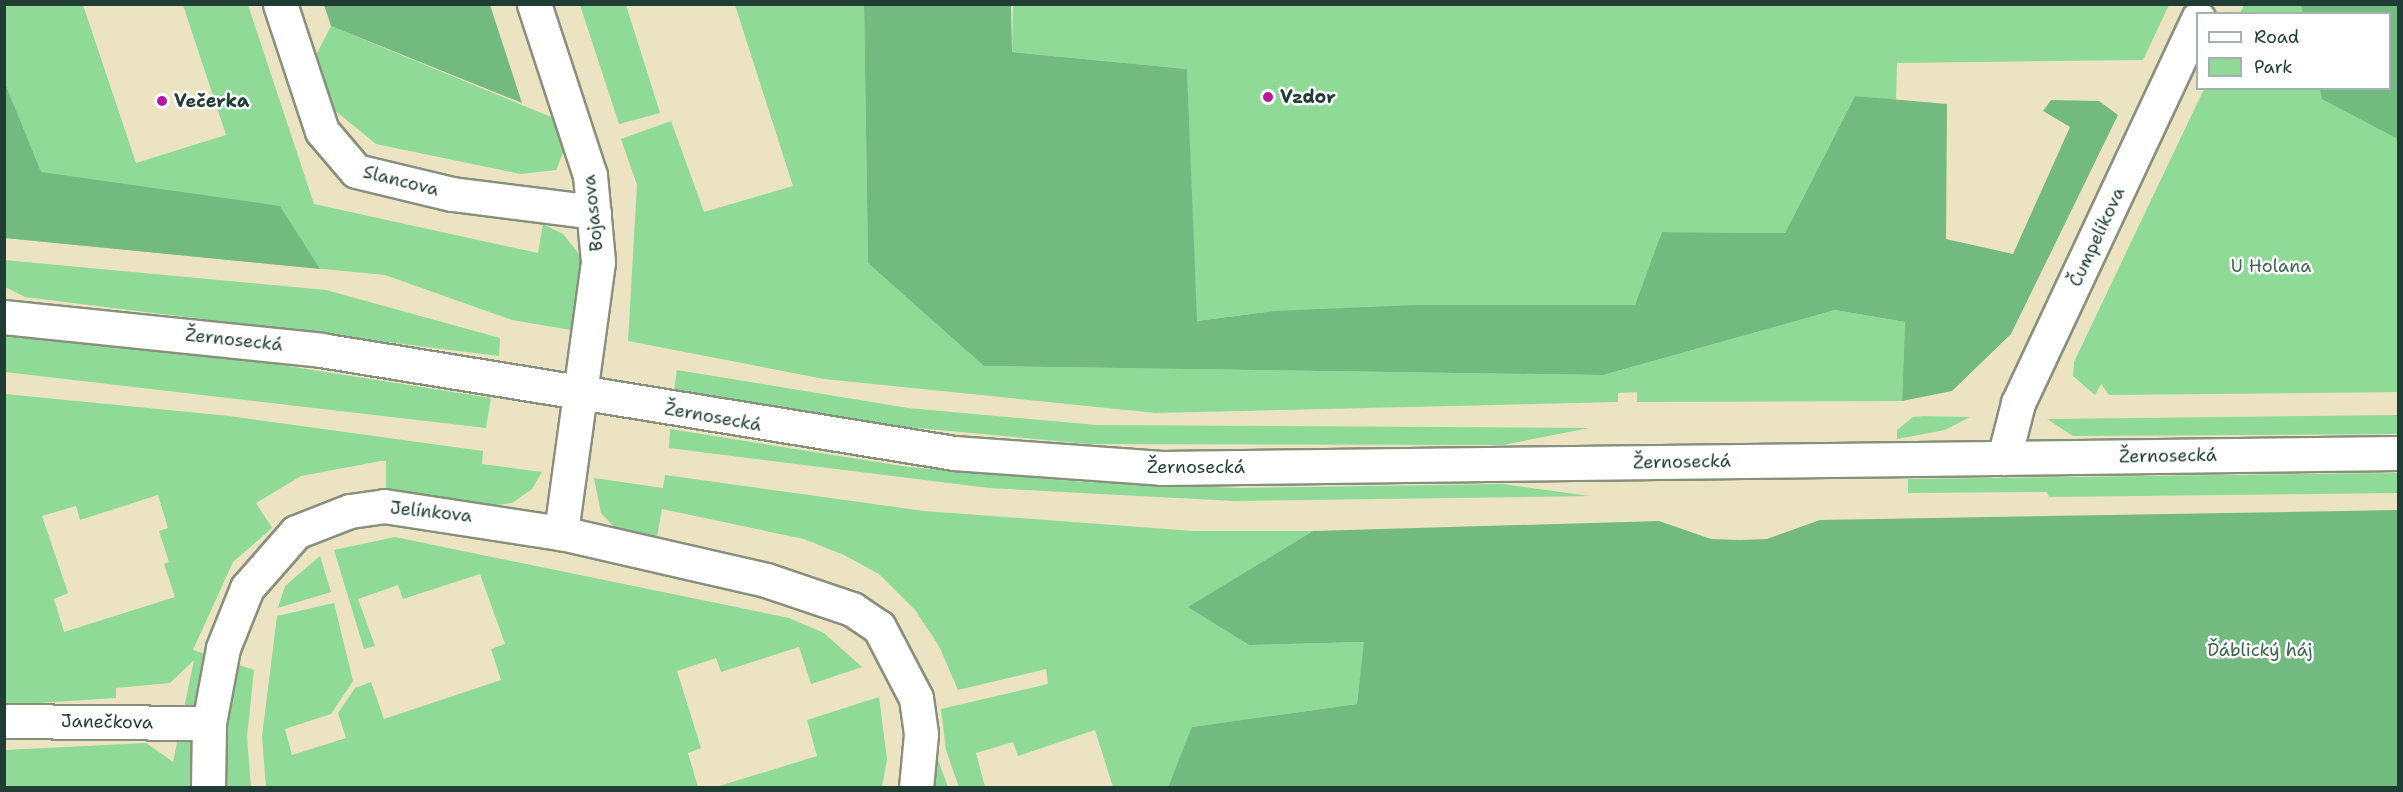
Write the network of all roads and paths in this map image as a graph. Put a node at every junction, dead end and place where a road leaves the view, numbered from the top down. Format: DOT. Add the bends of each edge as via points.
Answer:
graph roads {
  1 [pos="280,4"];
  2 [pos="534,4"];
  3 [pos="2196,21"];
  4 [pos="594,212"];
  5 [pos="4,317"];
  6 [pos="580,394"];
  7 [pos="2398,453"];
  8 [pos="2004,458"];
  9 [pos="561,533"];
  10 [pos="4,721"];
  11 [pos="209,723"];
  12 [pos="208,788"];
  13 [pos="916,788"];
  1 -- 4 [label="street, Slancova" via="322,132 356,171 452,194"];
  2 -- 4 [label="street, Bojasova" via="590,175"];
  3 -- 8 [label="street, Čumpelíkova" via="2153,86 2018,403"];
  4 -- 6 [label="street, Bojasova" via="598,262"];
  5 -- 6 [label="street, Žernosecká" via="321,350"];
  6 -- 8 [label="street, Žernosecká" via="954,453 1161,468"];
  6 -- 9 [label="street"];
  7 -- 8 [label="street, Žernosecká"];
  9 -- 11 [label="street, Jelínkova" via="384,506 350,511 296,532 247,588 223,648"];
  9 -- 13 [label="street, Jelínkova" via="766,580 852,609 879,627 916,698 921,734"];
  10 -- 11 [label="street, Janečkova"];
  11 -- 12 [label="street, Jelínkova"];
}
